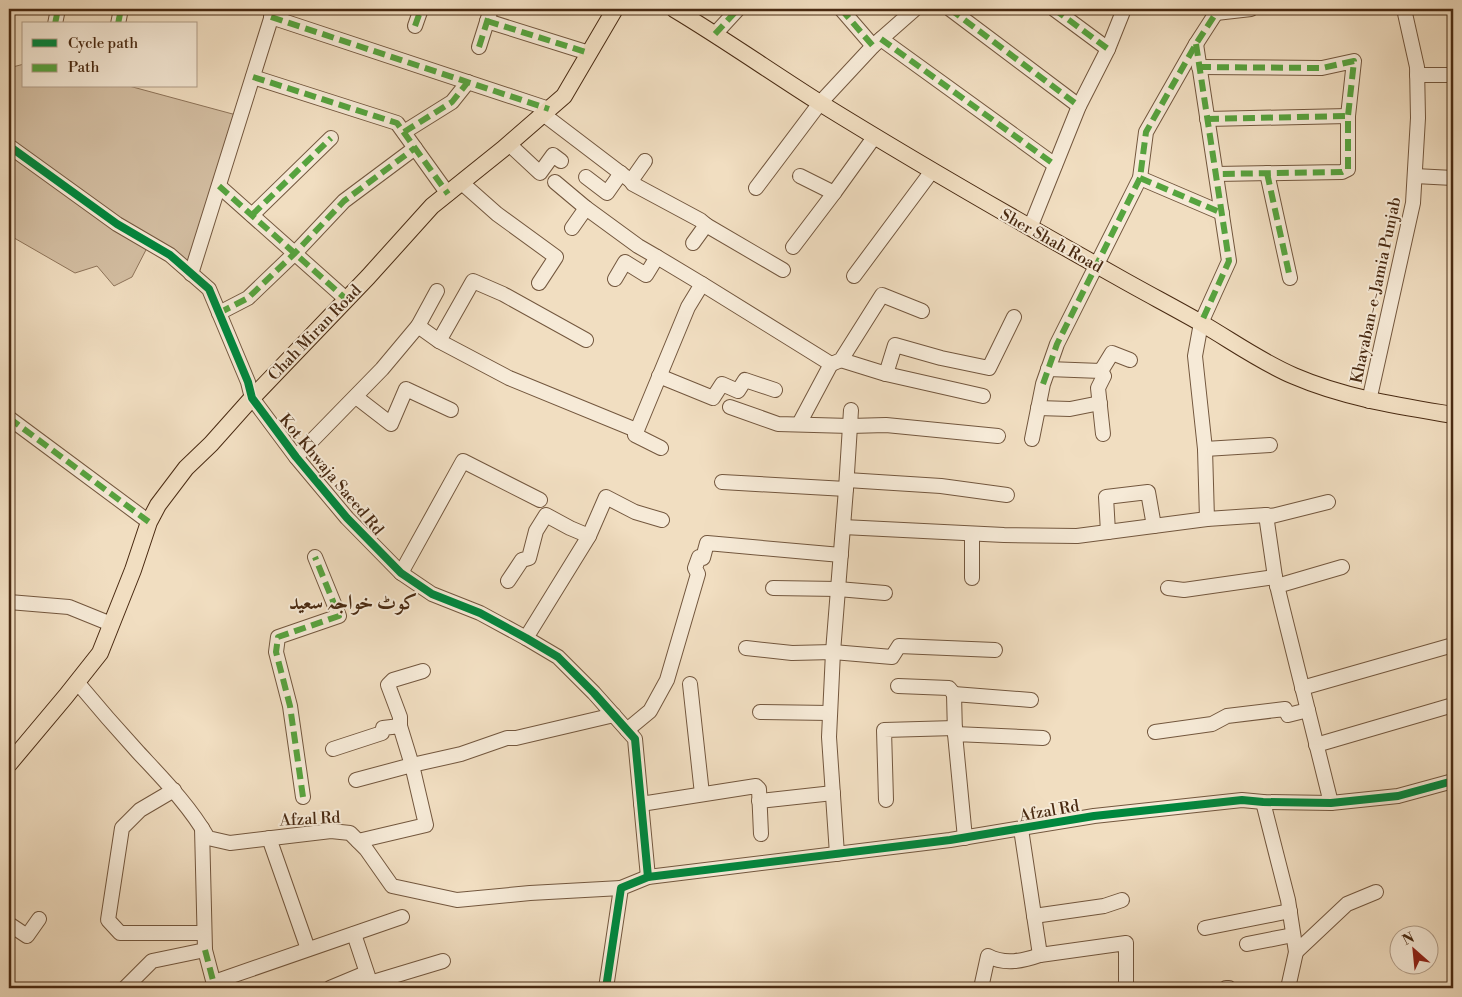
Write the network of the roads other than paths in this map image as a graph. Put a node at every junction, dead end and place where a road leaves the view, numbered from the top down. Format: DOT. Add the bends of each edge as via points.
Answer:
graph roads {
  1 [pos="58,9"];
  2 [pos="121,9"];
  3 [pos="421,9"];
  4 [pos="615,9"];
  5 [pos="674,9"];
  6 [pos="738,9"];
  7 [pos="841,9"];
  8 [pos="915,9"];
  9 [pos="950,9"];
  10 [pos="1054,9"];
  11 [pos="1124,9"];
  12 [pos="1252,9"];
  13 [pos="1404,9"];
  14 [pos="1213,11"];
  15 [pos="273,13"];
  16 [pos="489,15"];
  17 [pos="55,22"];
  18 [pos="118,22"];
  19 [pos="416,26"];
  20 [pos="715,34"];
  21 [pos="877,42"];
  22 [pos="1196,44"];
  23 [pos="479,47"];
  24 [pos="1108,49"];
  25 [pos="589,53"];
  26 [pos="1199,67"];
  27 [pos="1453,74"];
  28 [pos="1417,75"];
  29 [pos="253,77"];
  30 [pos="468,82"];
  31 [pos="820,102"];
  32 [pos="1079,106"];
  33 [pos="546,111"];
  34 [pos="1348,116"];
  35 [pos="1207,119"];
  36 [pos="404,132"];
  37 [pos="875,136"];
  38 [pos="331,138"];
  39 [pos="508,144"];
  40 [pos="9,146"];
  41 [pos="415,148"];
  42 [pos="561,161"];
  43 [pos="645,161"];
  44 [pos="1055,165"];
  45 [pos="932,171"];
  46 [pos="1267,173"];
  47 [pos="1216,174"];
  48 [pos="800,176"];
  49 [pos="1415,176"];
  50 [pos="586,177"];
  51 [pos="626,177"];
  52 [pos="1140,178"];
  53 [pos="1453,178"];
  54 [pos="462,182"];
  55 [pos="554,182"];
  56 [pos="219,186"];
  57 [pos="756,188"];
  58 [pos="834,192"];
  59 [pos="448,194"];
  60 [pos="586,208"];
  61 [pos="1222,213"];
  62 [pos="252,215"];
  63 [pos="706,224"];
  64 [pos="572,228"];
  65 [pos="1030,228"];
  66 [pos="692,243"];
  67 [pos="793,246"];
  68 [pos="295,253"];
  69 [pos="657,257"];
  70 [pos="1097,266"];
  71 [pos="783,270"];
  72 [pos="191,274"];
  73 [pos="854,276"];
  74 [pos="1290,278"];
  75 [pos="615,280"];
  76 [pos="539,283"];
  77 [pos="702,284"];
  78 [pos="437,292"];
  79 [pos="346,299"];
  80 [pos="922,310"];
  81 [pos="219,313"];
  82 [pos="1014,317"];
  83 [pos="1201,324"];
  84 [pos="418,326"];
  85 [pos="586,340"];
  86 [pos="439,341"];
  87 [pos="1130,360"];
  88 [pos="836,362"];
  89 [pos="1048,368"];
  90 [pos="1101,371"];
  91 [pos="886,374"];
  92 [pos="659,376"];
  93 [pos="775,390"];
  94 [pos="983,396"];
  95 [pos="356,397"];
  96 [pos="252,398"];
  97 [pos="1369,401"];
  98 [pos="1100,403"];
  99 [pos="730,407"];
  100 [pos="1038,408"];
  101 [pos="451,410"];
  102 [pos="851,410"];
  103 [pos="1453,415"];
  104 [pos="9,418"];
  105 [pos="799,424"];
  106 [pos="850,426"];
  107 [pos="636,430"];
  108 [pos="1103,434"];
  109 [pos="998,436"];
  110 [pos="1032,439"];
  111 [pos="1270,445"];
  112 [pos="660,448"];
  113 [pos="1205,449"];
  114 [pos="296,457"];
  115 [pos="722,482"];
  116 [pos="846,484"];
  117 [pos="1007,495"];
  118 [pos="540,500"];
  119 [pos="1328,502"];
  120 [pos="1266,515"];
  121 [pos="1208,519"];
  122 [pos="662,520"];
  123 [pos="149,522"];
  124 [pos="1154,526"];
  125 [pos="843,527"];
  126 [pos="1108,532"];
  127 [pos="972,534"];
  128 [pos="589,536"];
  129 [pos="841,555"];
  130 [pos="315,557"];
  131 [pos="1342,567"];
  132 [pos="401,573"];
  133 [pos="972,578"];
  134 [pos="508,581"];
  135 [pos="1276,581"];
  136 [pos="773,588"];
  137 [pos="1168,588"];
  138 [pos="838,589"];
  139 [pos="885,593"];
  140 [pos="9,602"];
  141 [pos="111,624"];
  142 [pos="526,638"];
  143 [pos="1453,645"];
  144 [pos="746,648"];
  145 [pos="995,650"];
  146 [pos="833,652"];
  147 [pos="423,671"];
  148 [pos="77,682"];
  149 [pos="690,684"];
  150 [pos="898,686"];
  151 [pos="1302,688"];
  152 [pos="954,694"];
  153 [pos="1031,700"];
  154 [pos="1453,705"];
  155 [pos="1308,710"];
  156 [pos="760,712"];
  157 [pos="830,713"];
  158 [pos="614,715"];
  159 [pos="400,726"];
  160 [pos="627,730"];
  161 [pos="955,731"];
  162 [pos="1156,732"];
  163 [pos="1043,738"];
  164 [pos="1316,745"];
  165 [pos="333,749"];
  166 [pos="9,764"];
  167 [pos="412,765"];
  168 [pos="356,780"];
  169 [pos="1453,781"];
  170 [pos="174,790"];
  171 [pos="833,793"];
  172 [pos="702,794"];
  173 [pos="302,797"];
  174 [pos="886,800"];
  175 [pos="759,801"];
  176 [pos="1263,802"];
  177 [pos="1331,803"];
  178 [pos="641,804"];
  179 [pos="202,828"];
  180 [pos="1021,829"];
  181 [pos="761,834"];
  182 [pos="269,838"];
  183 [pos="965,838"];
  184 [pos="358,841"];
  185 [pos="837,854"];
  186 [pos="648,877"];
  187 [pos="621,888"];
  188 [pos="1376,892"];
  189 [pos="1122,900"];
  190 [pos="1290,911"];
  191 [pos="1034,916"];
  192 [pos="402,917"];
  193 [pos="39,919"];
  194 [pos="9,924"];
  195 [pos="1205,928"];
  196 [pos="204,932"];
  197 [pos="354,934"];
  198 [pos="1294,935"];
  199 [pos="1247,944"];
  200 [pos="308,949"];
  201 [pos="204,950"];
  202 [pos="1296,952"];
  203 [pos="1040,955"];
  204 [pos="443,961"];
  205 [pos="369,981"];
  206 [pos="214,985"];
  207 [pos="125,988"];
  208 [pos="330,988"];
  209 [pos="606,988"];
  210 [pos="981,988"];
  211 [pos="1126,988"];
  212 [pos="1288,988"];
  1 -- 17 [label="street"];
  2 -- 18 [label="street"];
  3 -- 19 [label="street"];
  4 -- 25 [label="main road, Chah Miran Road"];
  5 -- 20 [label="main road, Sher Shah Road"];
  6 -- 20 [label="street"];
  7 -- 21 [label="street"];
  8 -- 21 [label="street"];
  9 -- 32 [label="street"];
  10 -- 24 [label="street"];
  11 -- 24 [label="street"];
  12 -- 14 [label="street"];
  13 -- 28 [label="street, Khayaban-e-Jamia Punjab"];
  14 -- 22 [label="street"];
  15 -- 29 [label="street"];
  15 -- 30 [label="street"];
  16 -- 23 [label="street"];
  16 -- 25 [label="street"];
  20 -- 31 [label="main road, Sher Shah Road"];
  21 -- 31 [label="street"];
  21 -- 44 [label="street"];
  22 -- 26 [label="street"];
  22 -- 52 [label="street" via="1146,132"];
  24 -- 32 [label="street"];
  25 -- 33 [label="main road, Chah Miran Road" via="564,96"];
  26 -- 34 [label="street" via="1322,68 1354,61"];
  26 -- 35 [label="street"];
  27 -- 28 [label="street"];
  28 -- 49 [label="street, Khayaban-e-Jamia Punjab"];
  29 -- 36 [label="street" via="397,123"];
  29 -- 56 [label="street"];
  30 -- 33 [label="street"];
  30 -- 36 [label="street" via="452,102"];
  31 -- 37 [label="main road, Sher Shah Road"];
  31 -- 57 [label="street"];
  32 -- 44 [label="street"];
  33 -- 39 [label="main road, Chah Miran Road"];
  33 -- 51 [label="street"];
  34 -- 35 [label="street"];
  34 -- 46 [label="street" via="1348,169 1342,172"];
  35 -- 47 [label="street"];
  36 -- 41 [label="street"];
  37 -- 45 [label="main road, Sher Shah Road"];
  37 -- 58 [label="street"];
  38 -- 62 [label="street"];
  39 -- 42 [label="street" via="540,173 553,155"];
  39 -- 54 [label="main road, Chah Miran Road"];
  40 -- 72 [label="street, Kot Khwaja Saeed Rd" via="117,224 170,255"];
  41 -- 59 [label="street"];
  41 -- 68 [label="street" via="344,201"];
  43 -- 51 [label="street"];
  44 -- 65 [label="street"];
  45 -- 65 [label="main road, Sher Shah Road"];
  45 -- 73 [label="street"];
  46 -- 47 [label="street"];
  46 -- 74 [label="street"];
  47 -- 61 [label="street"];
  48 -- 58 [label="street"];
  49 -- 53 [label="street"];
  49 -- 97 [label="street, Khayaban-e-Jamia Punjab" via="1413,203"];
  50 -- 51 [label="street" via="607,193"];
  51 -- 63 [label="street"];
  52 -- 61 [label="street"];
  52 -- 70 [label="street"];
  54 -- 59 [label="main road, Chah Miran Road"];
  54 -- 76 [label="street" via="497,214 556,257"];
  55 -- 60 [label="street"];
  56 -- 62 [label="street"];
  56 -- 72 [label="street"];
  58 -- 67 [label="street"];
  59 -- 79 [label="main road, Chah Miran Road" via="432,206"];
  60 -- 64 [label="street"];
  60 -- 69 [label="street"];
  61 -- 83 [label="street" via="1229,261"];
  62 -- 68 [label="street"];
  63 -- 66 [label="street"];
  63 -- 71 [label="street"];
  65 -- 70 [label="main road, Sher Shah Road"];
  68 -- 79 [label="street"];
  68 -- 81 [label="street" via="248,298"];
  69 -- 75 [label="street" via="646,275 626,262"];
  69 -- 77 [label="street"];
  70 -- 83 [label="main road, Sher Shah Road"];
  70 -- 89 [label="street"];
  72 -- 81 [label="street, Kot Khwaja Saeed Rd" via="209,289"];
  77 -- 88 [label="street"];
  77 -- 92 [label="street" via="688,307"];
  78 -- 84 [label="street"];
  79 -- 96 [label="main road, Chah Miran Road"];
  80 -- 88 [label="street" via="882,295"];
  81 -- 96 [label="street, Kot Khwaja Saeed Rd"];
  82 -- 91 [label="street" via="990,368 895,345"];
  83 -- 97 [label="main road, Sher Shah Road" via="1262,361 1294,376"];
  83 -- 113 [label="street" via="1195,356"];
  84 -- 86 [label="street"];
  84 -- 95 [label="street"];
  85 -- 86 [label="street" via="473,281"];
  86 -- 107 [label="street" via="509,378"];
  87 -- 90 [label="street" via="1112,353"];
  88 -- 91 [label="street"];
  88 -- 105 [label="street"];
  89 -- 90 [label="street"];
  89 -- 100 [label="street"];
  90 -- 98 [label="street" via="1104,376 1098,388"];
  91 -- 94 [label="street"];
  92 -- 93 [label="street" via="714,398 722,384 738,392 745,380"];
  92 -- 107 [label="street"];
  95 -- 101 [label="street" via="391,424 406,389"];
  95 -- 114 [label="street"];
  96 -- 114 [label="street, Kot Khwaja Saeed Rd"];
  96 -- 123 [label="main road, Chah Miran Road" via="186,468"];
  97 -- 103 [label="main road, Sher Shah Road"];
  98 -- 100 [label="street" via="1070,409"];
  98 -- 108 [label="street"];
  99 -- 105 [label="street" via="778,424"];
  100 -- 110 [label="street"];
  102 -- 106 [label="street"];
  104 -- 123 [label="street"];
  105 -- 106 [label="street"];
  106 -- 109 [label="street" via="886,425"];
  106 -- 116 [label="street"];
  107 -- 112 [label="street" via="634,435"];
  111 -- 113 [label="street"];
  113 -- 121 [label="street"];
  114 -- 132 [label="street, Kot Khwaja Saeed Rd" via="347,518"];
  115 -- 116 [label="street"];
  116 -- 117 [label="street" via="941,486"];
  116 -- 125 [label="street"];
  118 -- 132 [label="street" via="463,461"];
  119 -- 120 [label="street"];
  120 -- 121 [label="street"];
  120 -- 135 [label="street"];
  121 -- 124 [label="street"];
  122 -- 128 [label="street" via="635,512 606,497"];
  123 -- 141 [label="main road, Chah Miran Road"];
  124 -- 126 [label="street"];
  124 -- 126 [label="street" via="1148,492 1106,497"];
  125 -- 127 [label="street"];
  125 -- 129 [label="street"];
  126 -- 127 [label="street" via="1077,536"];
  127 -- 133 [label="street"];
  128 -- 134 [label="street" via="546,514 536,530 529,558 522,560"];
  128 -- 142 [label="street"];
  129 -- 138 [label="street"];
  129 -- 160 [label="street" via="707,543 703,558 699,557 695,568 698,574 667,680 650,711"];
  130 -- 173 [label="street" via="339,616 278,637 276,652 290,706"];
  131 -- 135 [label="street"];
  132 -- 142 [label="street, Kot Khwaja Saeed Rd" via="432,594 480,613"];
  135 -- 137 [label="street" via="1184,590"];
  135 -- 151 [label="street"];
  136 -- 138 [label="street"];
  138 -- 139 [label="street"];
  138 -- 146 [label="street"];
  140 -- 141 [label="street" via="68,606"];
  141 -- 148 [label="main road, Chah Miran Road" via="100,653"];
  142 -- 158 [label="street, Kot Khwaja Saeed Rd" via="558,657"];
  143 -- 151 [label="street"];
  144 -- 146 [label="street" via="792,653"];
  145 -- 146 [label="street" via="899,646 892,657"];
  146 -- 157 [label="street"];
  147 -- 159 [label="street" via="393,680 388,685 400,717"];
  148 -- 166 [label="main road, Chah Miran Road"];
  148 -- 170 [label="street, Afzal Rd"];
  149 -- 172 [label="street"];
  150 -- 152 [label="street" via="949,688"];
  151 -- 155 [label="street"];
  152 -- 153 [label="street"];
  152 -- 161 [label="street"];
  154 -- 164 [label="street"];
  155 -- 162 [label="street" via="1288,715 1285,710 1227,716 1212,724"];
  155 -- 164 [label="street"];
  156 -- 157 [label="street"];
  157 -- 171 [label="street"];
  158 -- 160 [label="street, Kot Khwaja Saeed Rd"];
  158 -- 167 [label="street" via="507,738 461,754"];
  159 -- 165 [label="street" via="383,728 382,733"];
  159 -- 167 [label="street"];
  160 -- 178 [label="street, Kot Khwaja Saeed Rd" via="635,739"];
  161 -- 163 [label="street"];
  161 -- 174 [label="street" via="884,730"];
  161 -- 183 [label="street"];
  164 -- 177 [label="street"];
  167 -- 168 [label="street"];
  167 -- 184 [label="street" via="426,825"];
  169 -- 177 [label="street, Afzal Rd" via="1398,796"];
  170 -- 179 [label="street, Afzal Rd"];
  170 -- 196 [label="street" via="140,810 122,828 108,920 120,933"];
  171 -- 175 [label="street"];
  171 -- 185 [label="street"];
  172 -- 175 [label="street" via="756,786"];
  172 -- 178 [label="street"];
  175 -- 181 [label="street"];
  176 -- 177 [label="street, Afzal Rd"];
  176 -- 180 [label="street, Afzal Rd" via="1242,800 1094,816"];
  176 -- 190 [label="street"];
  178 -- 186 [label="street, Kot Khwaja Saeed Rd"];
  179 -- 182 [label="street, Afzal Rd" via="208,838 230,842"];
  179 -- 196 [label="street"];
  180 -- 183 [label="street, Afzal Rd"];
  180 -- 191 [label="street"];
  182 -- 184 [label="street, Afzal Rd" via="331,831 350,833"];
  182 -- 200 [label="street"];
  183 -- 185 [label="street, Afzal Rd"];
  184 -- 187 [label="street, Afzal Rd" via="392,886 457,900"];
  185 -- 186 [label="street, Afzal Rd"];
  186 -- 187 [label="street"];
  187 -- 209 [label="street"];
  188 -- 202 [label="street" via="1347,904"];
  189 -- 191 [label="street" via="1104,906"];
  190 -- 195 [label="street"];
  190 -- 198 [label="street"];
  191 -- 203 [label="street"];
  192 -- 197 [label="street"];
  193 -- 194 [label="street" via="27,936"];
  196 -- 201 [label="street"];
  197 -- 200 [label="street"];
  197 -- 205 [label="street"];
  198 -- 199 [label="street"];
  198 -- 202 [label="street"];
  200 -- 206 [label="street"];
  201 -- 206 [label="street"];
  201 -- 207 [label="street" via="152,961"];
  202 -- 212 [label="street"];
  203 -- 210 [label="street" via="1008,962 988,956"];
  203 -- 211 [label="street" via="1126,943"];
  204 -- 205 [label="street"];
  205 -- 208 [label="street"];
}
